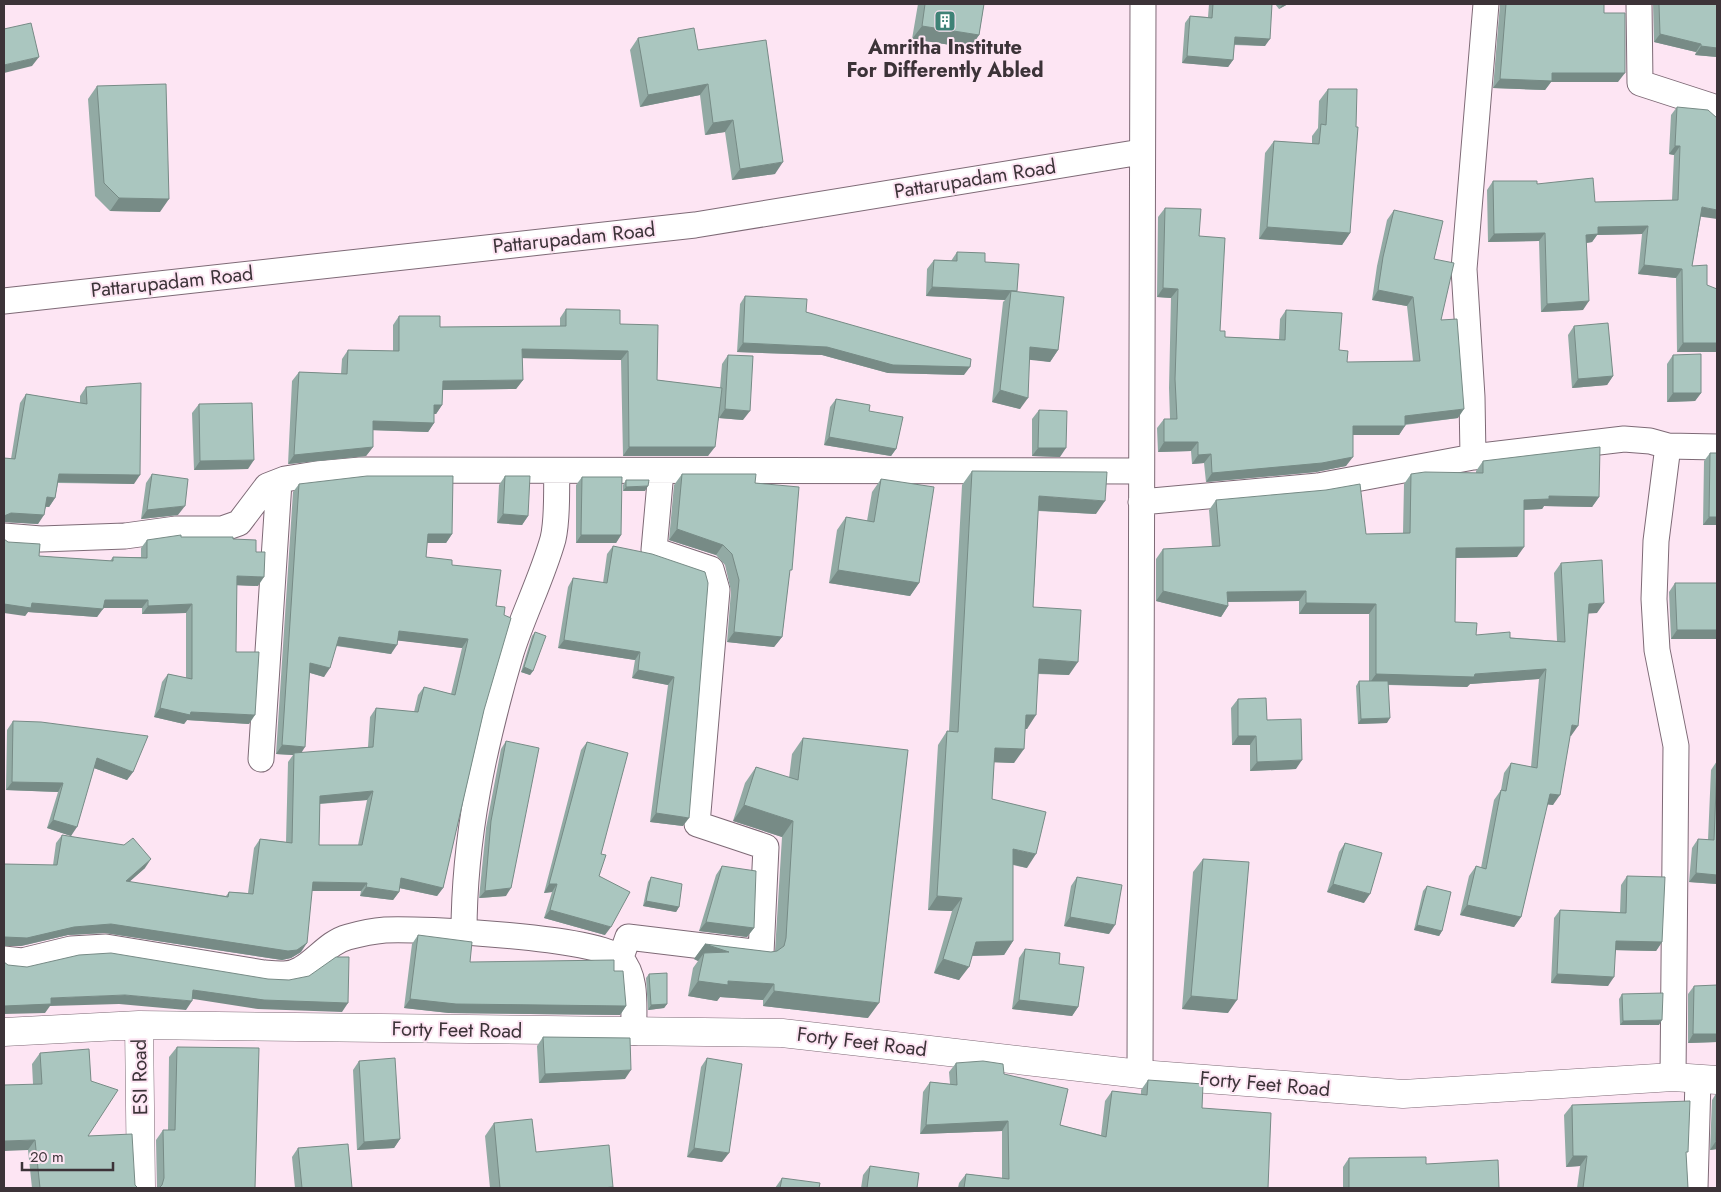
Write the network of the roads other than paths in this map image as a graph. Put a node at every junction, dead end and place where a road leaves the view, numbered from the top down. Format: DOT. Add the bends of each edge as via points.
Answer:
graph roads {
  1 [pos="1143,4"];
  2 [pos="1486,4"];
  3 [pos="1639,4"];
  4 [pos="1717,115"];
  5 [pos="1142,152"];
  6 [pos="4,301"];
  7 [pos="1668,446"];
  8 [pos="1717,447"];
  9 [pos="1473,457"];
  10 [pos="1141,470"];
  11 [pos="557,471"];
  12 [pos="661,471"];
  13 [pos="279,482"];
  14 [pos="1141,502"];
  15 [pos="4,536"];
  16 [pos="261,759"];
  17 [pos="464,933"];
  18 [pos="621,958"];
  19 [pos="4,959"];
  20 [pos="139,1025"];
  21 [pos="4,1032"];
  22 [pos="634,1032"];
  23 [pos="1140,1074"];
  24 [pos="1696,1079"];
  25 [pos="141,1188"];
  26 [pos="1696,1188"];
  1 -- 5 [label="street"];
  2 -- 9 [label="street" via="1464,269"];
  3 -- 4 [label="street" via="1640,83 1711,106"];
  5 -- 6 [label="street, Pattarupadam Road" via="695,225"];
  5 -- 10 [label="street"];
  7 -- 8 [label="street"];
  7 -- 9 [label="street" via="1624,438"];
  7 -- 24 [label="street" via="1656,541 1654,599 1657,650 1676,746"];
  9 -- 14 [label="street" via="1318,486"];
  10 -- 12 [label="street"];
  10 -- 14 [label="street"];
  11 -- 12 [label="street"];
  11 -- 13 [label="street" via="360,470"];
  11 -- 17 [label="street" via="553,537 512,650 479,774 464,889"];
  12 -- 18 [label="street" via="654,550 711,570 717,590 698,824 766,847 761,953 628,937"];
  13 -- 15 [label="street" via="267,486 239,523 222,529 176,529 125,536 41,539"];
  13 -- 16 [label="street"];
  14 -- 23 [label="street"];
  17 -- 18 [label="street" via="545,938 598,949"];
  17 -- 19 [label="street" via="384,930 345,938 329,946 301,970 285,974 106,948 71,949 22,961"];
  18 -- 22 [label="street" via="633,980"];
  20 -- 21 [label="main road, Forty Feet Road"];
  20 -- 22 [label="main road, Forty Feet Road"];
  20 -- 25 [label="main road, ESI Road"];
  22 -- 23 [label="main road, Forty Feet Road" via="782,1032"];
  23 -- 24 [label="main road, Forty Feet Road" via="1403,1094"];
  24 -- 26 [label="street"];
}
